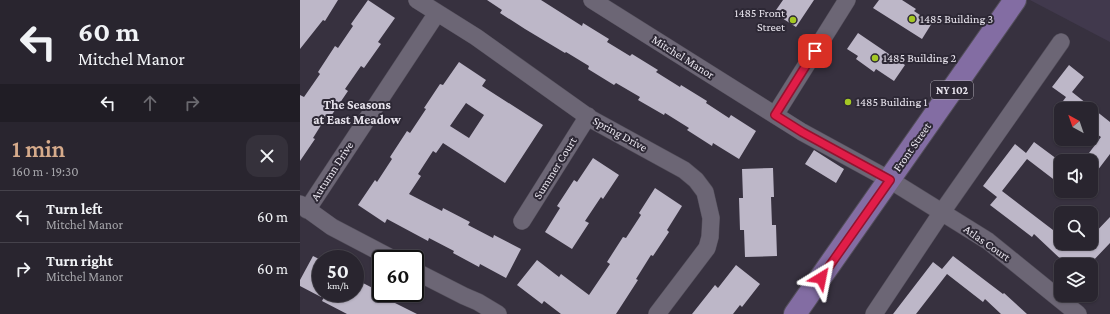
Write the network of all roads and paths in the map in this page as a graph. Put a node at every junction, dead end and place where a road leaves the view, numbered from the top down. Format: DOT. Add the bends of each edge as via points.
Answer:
graph roads {
  1 [pos="416,0"];
  2 [pos="592,0"];
  3 [pos="847,0"];
  4 [pos="1015,0"];
  5 [pos="437,13"];
  6 [pos="1061,42"];
  7 [pos="775,115"];
  8 [pos="588,116"];
  9 [pos="890,180"];
  10 [pos="304,207"];
  11 [pos="942,212"];
  12 [pos="522,221"];
  13 [pos="376,250"];
  14 [pos="424,276"];
  15 [pos="498,314"];
  16 [pos="657,314"];
  17 [pos="795,314"];
  18 [pos="874,314"];
  19 [pos="1078,314"];
  1 -- 5 [label="street, Spring Drive"];
  2 -- 7 [label="street, Mitchel Manor"];
  3 -- 7 [label="street"];
  4 -- 9 [label="main road, Front Street / NY 102"];
  5 -- 8 [label="street, Spring Drive" via="476,37"];
  5 -- 10 [label="street, Autumn Drive"];
  6 -- 11 [label="street"];
  7 -- 9 [label="street, Mitchel Manor"];
  8 -- 12 [label="street, Summer Court"];
  8 -- 16 [label="street, Spring Drive" via="684,170 705,192 711,218 707,248"];
  9 -- 11 [label="street, Atlas Court"];
  9 -- 17 [label="main road, Front Street / NY 102"];
  10 -- 13 [label="street" via="332,227"];
  11 -- 18 [label="street"];
  11 -- 19 [label="street, Atlas Court" via="988,241"];
  14 -- 15 [label="street"];
}
